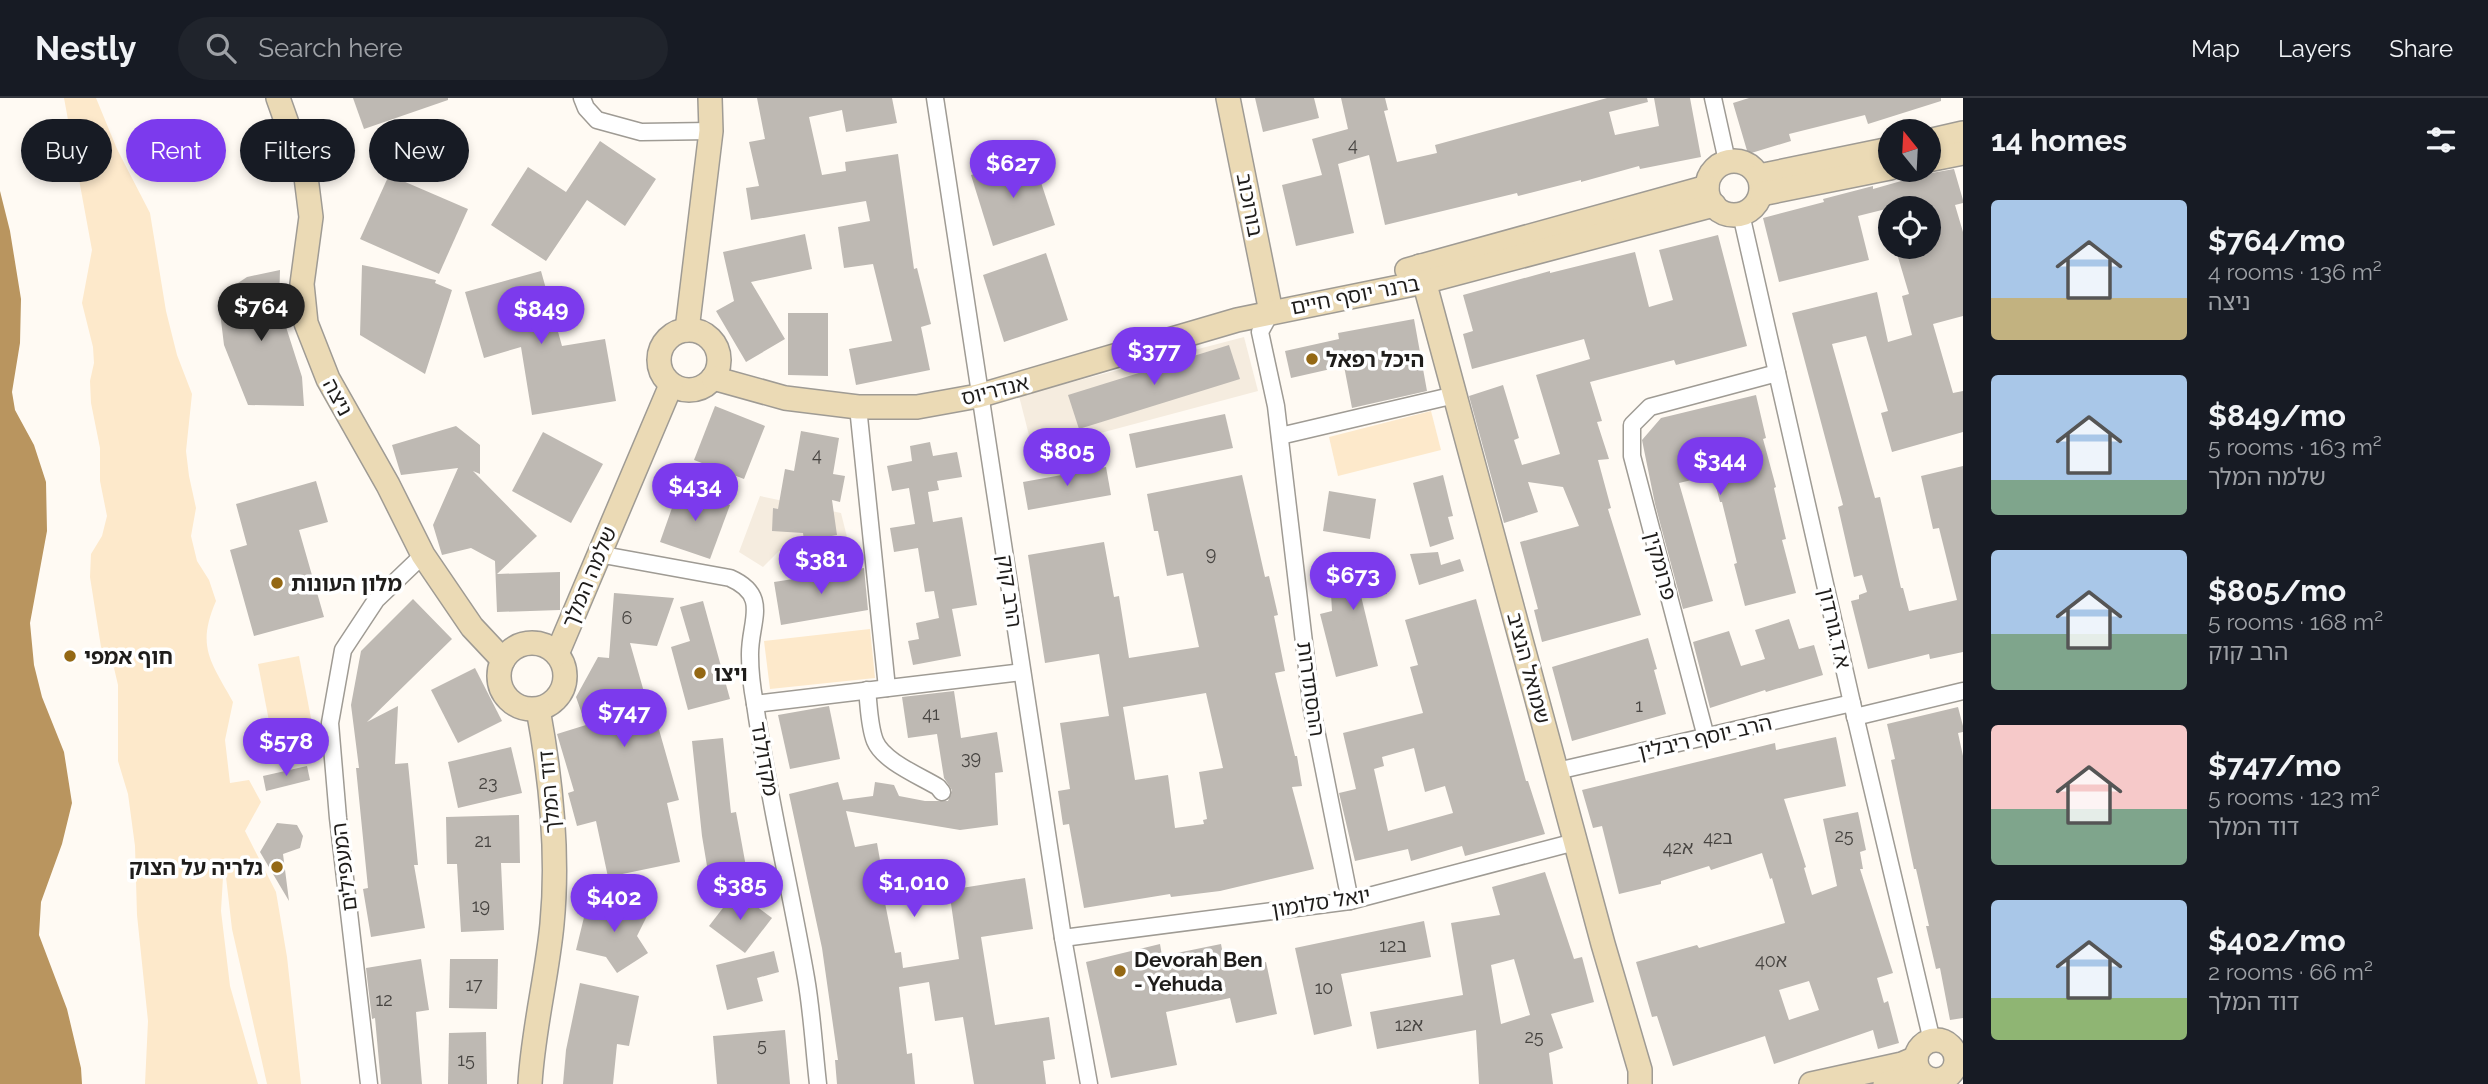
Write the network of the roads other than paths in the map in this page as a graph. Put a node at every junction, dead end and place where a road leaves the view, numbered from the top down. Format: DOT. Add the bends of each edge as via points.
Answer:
graph roads {
  1 [pos="278,98"];
  2 [pos="582,98"];
  3 [pos="710,98"];
  4 [pos="935,98"];
  5 [pos="1228,98"];
  6 [pos="1713,98"];
  7 [pos="710,131"];
  8 [pos="1963,133"];
  9 [pos="1941,138"];
  10 [pos="1878,152"];
  11 [pos="1963,153"];
  12 [pos="1941,157"];
  13 [pos="1727,162"];
  14 [pos="1878,170"];
  15 [pos="1760,185"];
  16 [pos="1710,196"];
  17 [pos="1741,214"];
  18 [pos="1263,270"];
  19 [pos="1422,274"];
  20 [pos="1272,312"];
  21 [pos="1237,320"];
  22 [pos="687,330"];
  23 [pos="1777,373"];
  24 [pos="713,378"];
  25 [pos="671,385"];
  26 [pos="1455,395"];
  27 [pos="978,396"];
  28 [pos="858,407"];
  29 [pos="1280,436"];
  30 [pos="598,554"];
  31 [pos="423,555"];
  32 [pos="557,653"];
  33 [pos="503,660"];
  34 [pos="1022,672"];
  35 [pos="887,688"];
  36 [pos="867,690"];
  37 [pos="1963,691"];
  38 [pos="755,704"];
  39 [pos="538,709"];
  40 [pos="1854,710"];
  41 [pos="1706,737"];
  42 [pos="1557,771"];
  43 [pos="942,792"];
  44 [pos="1575,842"];
  45 [pos="1350,901"];
  46 [pos="1063,938"];
  47 [pos="1946,1064"];
  48 [pos="1643,1079"];
  49 [pos="369,1084"];
  50 [pos="530,1084"];
  51 [pos="818,1084"];
  52 [pos="1089,1084"];
  53 [pos="1811,1084"];
  54 [pos="1885,1084"];
  1 -- 31 [label="street, ניצה" via="306,177 311,217 302,284 306,323 328,379"];
  2 -- 7 [label="street" via="597,120 641,132"];
  3 -- 7 [label="street"];
  4 -- 27 [label="street, הרב קוק"];
  5 -- 18 [label="street, בורוכוב"];
  6 -- 13 [label="street"];
  7 -- 22 [label="street"];
  8 -- 9 [label="street"];
  10 -- 15 [label="street"];
  11 -- 12 [label="street"];
  13 -- 15 [label="street" via="1754,168"];
  13 -- 16 [label="street" via="1713,171"];
  14 -- 15 [label="street"];
  15 -- 17 [label="street" via="1754,207"];
  16 -- 17 [label="street" via="1726,214"];
  16 -- 19 [label="street, ברנר יוסף חיים"];
  17 -- 23 [label="street, א.ד.גורדון"];
  18 -- 20 [label="street, בורוכוב"];
  18 -- 21 [label="street" via="1258,292"];
  19 -- 20 [label="street, ברנר יוסף חיים"];
  19 -- 26 [label="street, שמואל הנציב"];
  20 -- 21 [label="street, אנדריוס"];
  20 -- 29 [label="street, ההסתדרות" via="1260,332"];
  21 -- 27 [label="street, אנדריוס"];
  22 -- 24 [label="street" via="714,342 720,359"];
  22 -- 25 [label="street" via="668,338 659,354 662,375"];
  23 -- 40 [label="street, א.ד.גורדון"];
  23 -- 41 [label="street, פרומקין" via="1650,407 1632,425 1632,456"];
  24 -- 25 [label="street" via="691,391"];
  24 -- 28 [label="street, אנדריוס" via="785,398"];
  25 -- 30 [label="street, שלמה המלך"];
  26 -- 29 [label="street"];
  26 -- 42 [label="street, שמואל הנציב"];
  27 -- 28 [label="street, אנדריוס" via="917,407"];
  27 -- 34 [label="street, הרב קוק"];
  28 -- 35 [label="street"];
  29 -- 45 [label="street, ההסתדרות" via="1312,710"];
  30 -- 32 [label="street, שלמה המלך"];
  30 -- 38 [label="street, מקדולנד" via="730,578 747,588 756,615 750,656"];
  31 -- 33 [label="street, ניצה" via="472,627"];
  31 -- 49 [label="street, המעפילים" via="376,600 343,650 330,723"];
  32 -- 33 [label="street" via="539,643 528,643"];
  32 -- 39 [label="street" via="563,662 564,685 552,703"];
  33 -- 39 [label="street" via="499,671 503,692 519,707"];
  34 -- 35 [label="street"];
  34 -- 46 [label="street, הרב קוק"];
  35 -- 36 [label="street"];
  36 -- 38 [label="street"];
  36 -- 43 [label="street" via="878,749"];
  37 -- 40 [label="street, הרב יוסף ריבלין"];
  38 -- 51 [label="street, מקדולנד" via="807,980"];
  39 -- 50 [label="street, דוד המלך" via="553,813 554,871 552,924"];
  40 -- 41 [label="street, הרב יוסף ריבלין"];
  40 -- 47 [label="street, א.ד.גורדון"];
  41 -- 42 [label="street, הרב יוסף ריבלין"];
  42 -- 44 [label="street, שמואל הנציב"];
  44 -- 45 [label="street, יואל סלומון"];
  44 -- 48 [label="street, שמואל הנציב"];
  45 -- 46 [label="street, יואל סלומון"];
  46 -- 52 [label="street, הרב קוק"];
  47 -- 53 [label="street" via="1918,1070 1916,1058"];
  47 -- 54 [label="street"];
}
